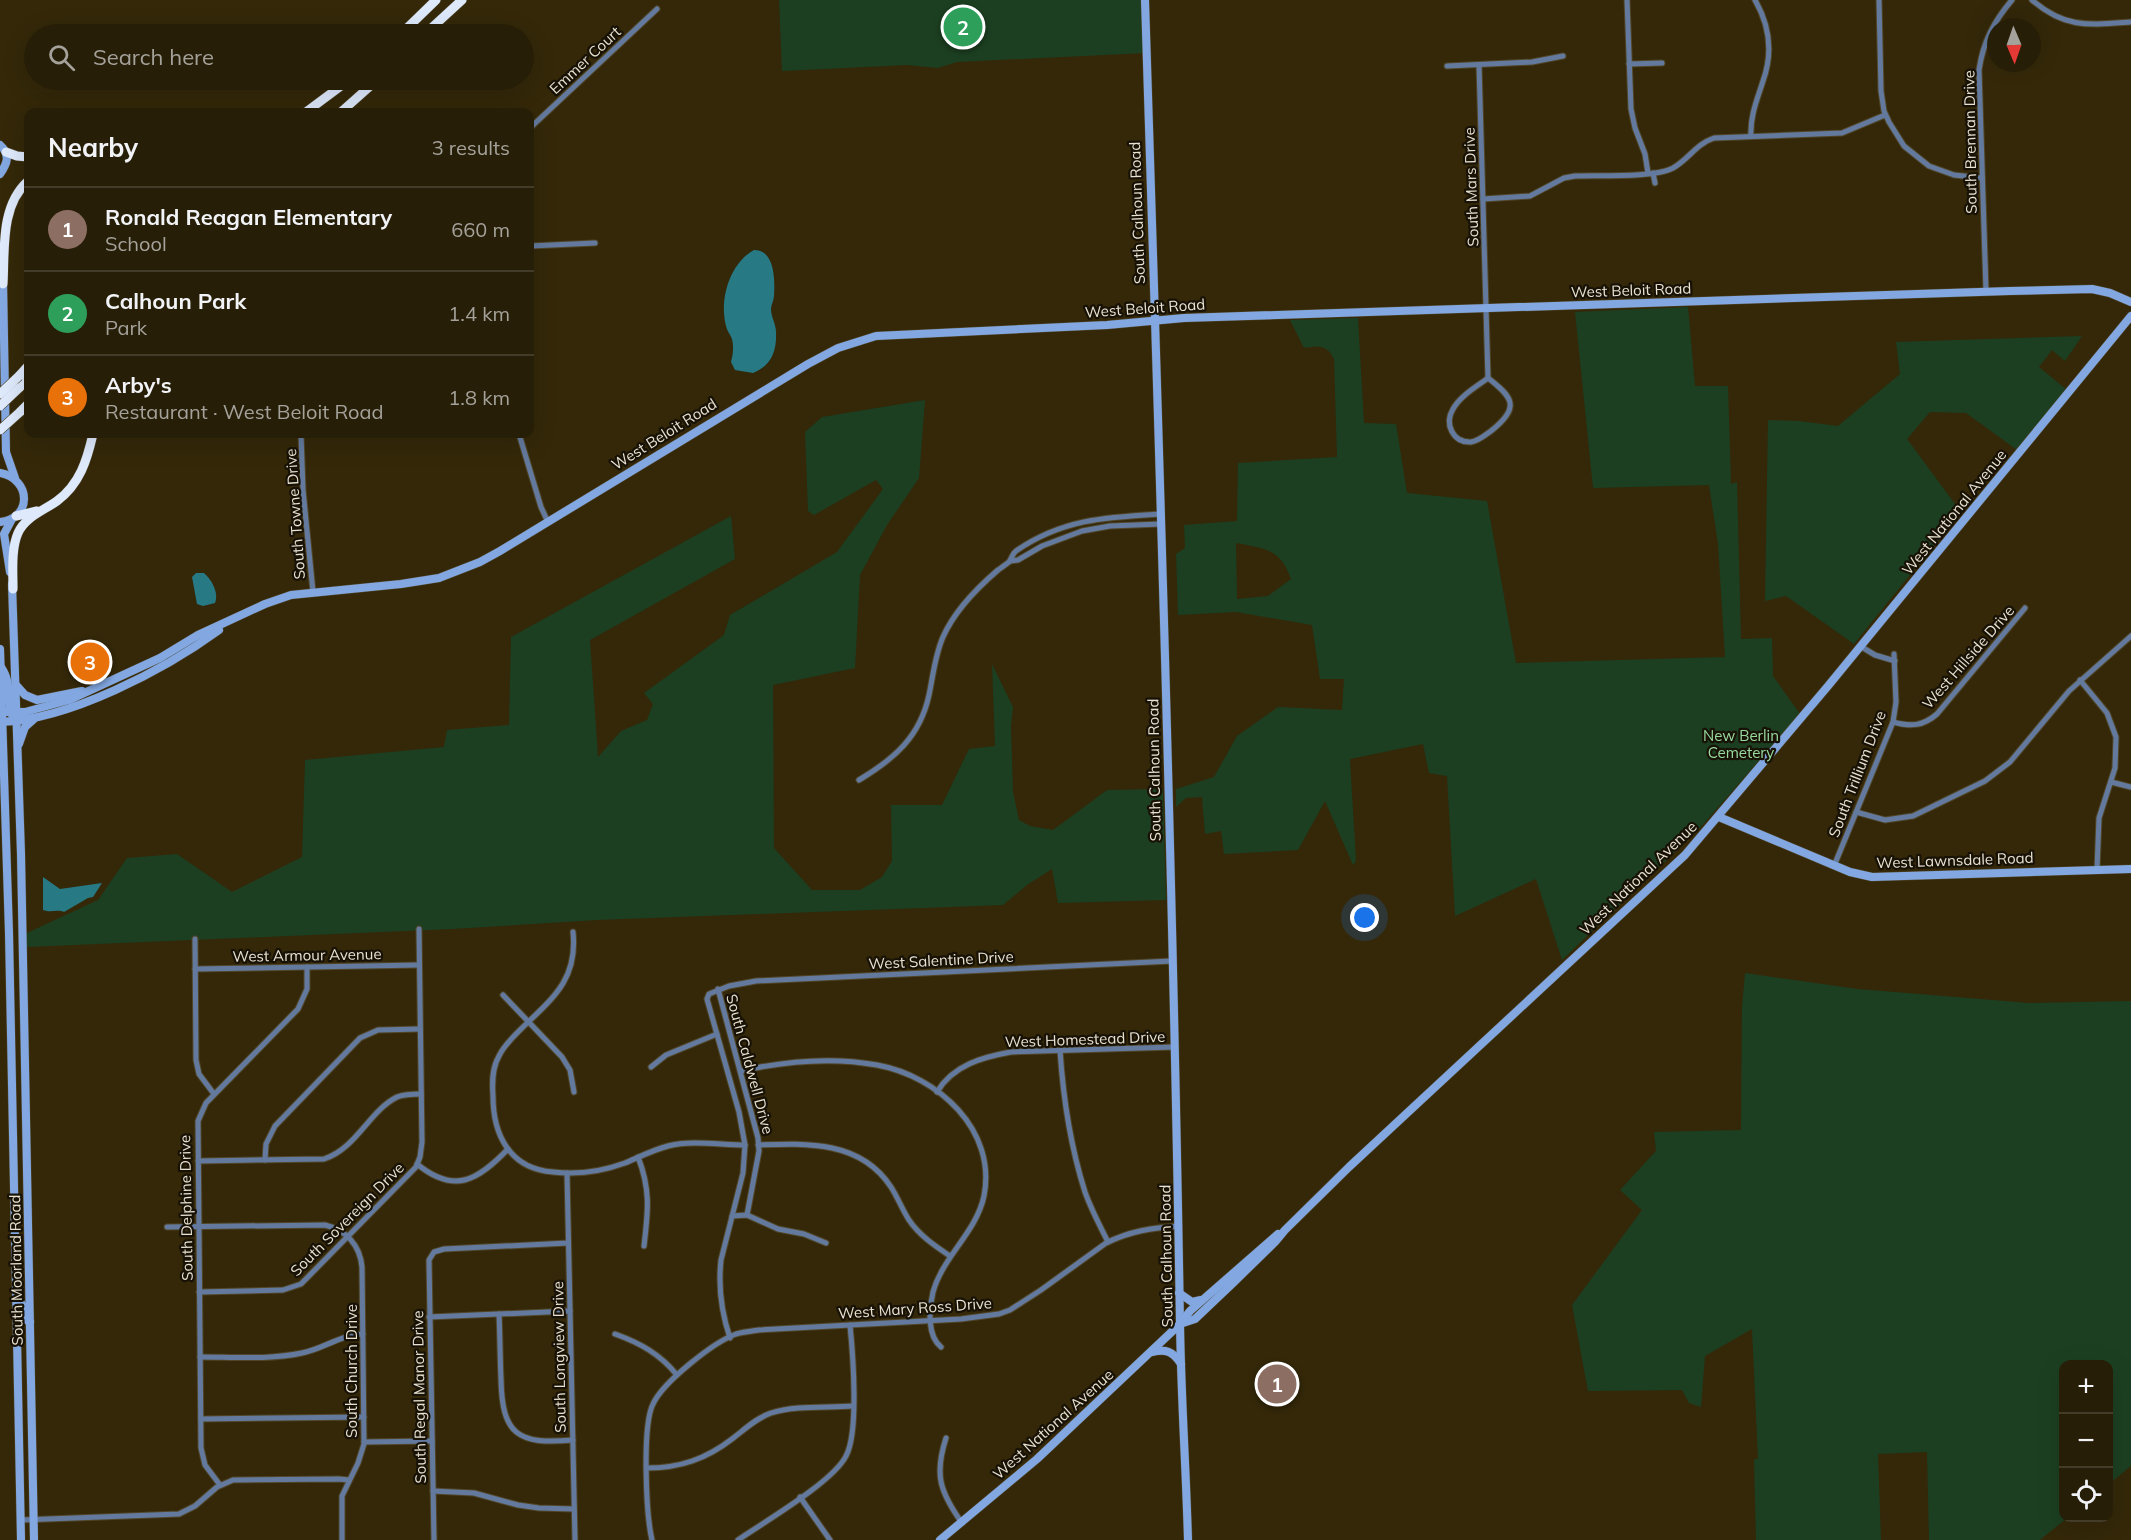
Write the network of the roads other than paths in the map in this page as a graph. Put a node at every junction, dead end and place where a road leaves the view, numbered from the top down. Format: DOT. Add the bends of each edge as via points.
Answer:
graph roads {
  1 [pos="436,0"];
  2 [pos="462,0"];
  3 [pos="1144,0"];
  4 [pos="1627,0"];
  5 [pos="1755,0"];
  6 [pos="1879,0"];
  7 [pos="2012,0"];
  8 [pos="2032,0"];
  9 [pos="657,9"];
  10 [pos="2131,22"];
  11 [pos="411,24"];
  12 [pos="436,24"];
  13 [pos="1563,56"];
  14 [pos="1662,63"];
  15 [pos="1629,64"];
  16 [pos="1479,65"];
  17 [pos="1447,66"];
  18 [pos="337,90"];
  19 [pos="340,90"];
  20 [pos="366,90"];
  21 [pos="312,108"];
  22 [pos="321,108"];
  23 [pos="346,108"];
  24 [pos="1885,115"];
  25 [pos="534,124"];
  26 [pos="1751,136"];
  27 [pos="2,146"];
  28 [pos="24,157"];
  29 [pos="1,172"];
  30 [pos="1650,173"];
  31 [pos="1982,178"];
  32 [pos="1655,183"];
  33 [pos="24,186"];
  34 [pos="1483,199"];
  35 [pos="595,243"];
  36 [pos="534,246"];
  37 [pos="0,256"];
  38 [pos="3,285"];
  39 [pos="1986,291"];
  40 [pos="2131,302"];
  41 [pos="1486,308"];
  42 [pos="2131,316"];
  43 [pos="1154,321"];
  44 [pos="24,370"];
  45 [pos="1488,378"];
  46 [pos="24,383"];
  47 [pos="0,394"];
  48 [pos="0,406"];
  49 [pos="24,408"];
  50 [pos="0,430"];
  51 [pos="92,438"];
  52 [pos="301,438"];
  53 [pos="520,438"];
  54 [pos="0,473"];
  55 [pos="15,478"];
  56 [pos="48,507"];
  57 [pos="1160,514"];
  58 [pos="14,518"];
  59 [pos="547,520"];
  60 [pos="0,522"];
  61 [pos="1082,522"];
  62 [pos="1161,524"];
  63 [pos="1084,530"];
  64 [pos="1043,536"];
  65 [pos="1047,544"];
  66 [pos="1010,561"];
  67 [pos="13,588"];
  68 [pos="313,592"];
  69 [pos="2025,608"];
  70 [pos="230,622"];
  71 [pos="2131,636"];
  72 [pos="1860,646"];
  73 [pos="0,649"];
  74 [pos="1,667"];
  75 [pos="2080,680"];
  76 [pos="16,685"];
  77 [pos="98,688"];
  78 [pos="1,690"];
  79 [pos="9,714"];
  80 [pos="35,717"];
  81 [pos="2,722"];
  82 [pos="1893,722"];
  83 [pos="0,738"];
  84 [pos="4,748"];
  85 [pos="18,748"];
  86 [pos="859,780"];
  87 [pos="2111,782"];
  88 [pos="2131,787"];
  89 [pos="1856,812"];
  90 [pos="1719,817"];
  91 [pos="1834,866"];
  92 [pos="2131,869"];
  93 [pos="2097,870"];
  94 [pos="419,929"];
  95 [pos="573,932"];
  96 [pos="195,939"];
  97 [pos="1172,961"];
  98 [pos="419,965"];
  99 [pos="308,967"];
  100 [pos="195,969"];
  101 [pos="715,990"];
  102 [pos="503,995"];
  103 [pos="529,1022"];
  104 [pos="420,1029"];
  105 [pos="717,1034"];
  106 [pos="1175,1047"];
  107 [pos="1060,1050"];
  108 [pos="651,1067"];
  109 [pos="741,1071"];
  110 [pos="12,1085"];
  111 [pos="25,1085"];
  112 [pos="574,1092"];
  113 [pos="937,1092"];
  114 [pos="214,1094"];
  115 [pos="421,1094"];
  116 [pos="758,1144"];
  117 [pos="745,1145"];
  118 [pos="508,1149"];
  119 [pos="638,1157"];
  120 [pos="265,1160"];
  121 [pos="198,1161"];
  122 [pos="417,1164"];
  123 [pos="567,1173"];
  124 [pos="747,1215"];
  125 [pos="732,1216"];
  126 [pos="198,1226"];
  127 [pos="1179,1226"];
  128 [pos="167,1227"];
  129 [pos="1285,1230"];
  130 [pos="349,1237"];
  131 [pos="1108,1242"];
  132 [pos="826,1243"];
  133 [pos="568,1244"];
  134 [pos="644,1246"];
  135 [pos="950,1256"];
  136 [pos="16,1277"];
  137 [pos="199,1292"];
  138 [pos="1179,1293"];
  139 [pos="17,1298"];
  140 [pos="1205,1298"];
  141 [pos="30,1303"];
  142 [pos="570,1311"];
  143 [pos="499,1314"];
  144 [pos="429,1317"];
  145 [pos="931,1321"];
  146 [pos="30,1322"];
  147 [pos="1180,1324"];
  148 [pos="850,1325"];
  149 [pos="363,1334"];
  150 [pos="615,1334"];
  151 [pos="730,1338"];
  152 [pos="941,1347"];
  153 [pos="1150,1353"];
  154 [pos="200,1357"];
  155 [pos="1181,1364"];
  156 [pos="677,1375"];
  157 [pos="853,1406"];
  158 [pos="364,1417"];
  159 [pos="201,1419"];
  160 [pos="946,1438"];
  161 [pos="573,1440"];
  162 [pos="432,1441"];
  163 [pos="364,1442"];
  164 [pos="647,1468"];
  165 [pos="349,1480"];
  166 [pos="220,1485"];
  167 [pos="433,1491"];
  168 [pos="800,1497"];
  169 [pos="574,1509"];
  170 [pos="21,1520"];
  171 [pos="34,1520"];
  172 [pos="962,1523"];
  173 [pos="21,1540"];
  174 [pos="34,1540"];
  175 [pos="342,1540"];
  176 [pos="434,1540"];
  177 [pos="575,1540"];
  178 [pos="652,1540"];
  179 [pos="738,1540"];
  180 [pos="830,1540"];
  181 [pos="940,1540"];
  182 [pos="1188,1540"];
  1 -- 11 [label="highway"];
  2 -- 12 [label="highway"];
  3 -- 43 [label="main road, South Calhoun Road"];
  4 -- 15 [label="street"];
  5 -- 26 [label="street" via="1766,23 1770,51 1752,114"];
  6 -- 24 [label="street"];
  7 -- 31 [label="street, South Brennan Drive" via="1994,24 1981,58 1978,84"];
  8 -- 10 [label="street" via="2055,17 2074,23"];
  9 -- 25 [label="street, Emmer Court"];
  13 -- 16 [label="street"];
  14 -- 15 [label="street"];
  15 -- 30 [label="street" via="1632,118"];
  16 -- 17 [label="street"];
  16 -- 34 [label="street, South Mars Drive"];
  18 -- 21 [label="highway"];
  19 -- 22 [label="highway"];
  20 -- 23 [label="highway"];
  24 -- 26 [label="street" via="1842,133"];
  24 -- 31 [label="street" via="1899,140 1920,160 1944,173"];
  26 -- 30 [label="street" via="1706,140 1673,168"];
  27 -- 28 [label="highway"];
  27 -- 29 [label="main road" via="7,162"];
  30 -- 32 [label="street"];
  30 -- 34 [label="street" via="1575,176 1530,196"];
  31 -- 39 [label="street, South Brennan Drive"];
  33 -- 38 [label="highway" via="9,212"];
  34 -- 41 [label="street, South Mars Drive"];
  35 -- 36 [label="street"];
  37 -- 38 [label="main road"];
  38 -- 55 [label="main road" via="6,443"];
  39 -- 40 [label="main road, West Beloit Road" via="2092,289"];
  39 -- 41 [label="main road, West Beloit Road"];
  41 -- 43 [label="main road, West Beloit Road"];
  41 -- 45 [label="street, South Mars Drive"];
  42 -- 72 [label="main road, West National Avenue"];
  43 -- 57 [label="main road, South Calhoun Road"];
  43 -- 59 [label="main road, West Beloit Road" via="889,334 852,342 729,410"];
  44 -- 47 [label="highway, bridge"];
  45 -- 45 [label="street" via="1509,399 1509,414 1478,440 1463,441 1450,429 1451,411"];
  46 -- 48 [label="highway, bridge"];
  49 -- 50 [label="highway, bridge"];
  51 -- 56 [label="highway" via="80,475"];
  52 -- 68 [label="street, South Towne Drive"];
  53 -- 59 [label="street"];
  54 -- 55 [label="main road"];
  55 -- 58 [label="main road, South Moorland Road" via="24,497"];
  56 -- 58 [label="highway"];
  56 -- 67 [label="highway" via="18,533"];
  57 -- 61 [label="street"];
  57 -- 62 [label="main road, South Calhoun Road"];
  58 -- 60 [label="main road"];
  58 -- 67 [label="main road, South Moorland Road" via="4,534"];
  59 -- 68 [label="main road, West Beloit Road" via="480,562 439,578"];
  61 -- 63 [label="street"];
  61 -- 64 [label="street"];
  62 -- 63 [label="street"];
  62 -- 97 [label="main road, South Calhoun Road"];
  63 -- 65 [label="street"];
  64 -- 65 [label="street"];
  64 -- 66 [label="street" via="1013,553"];
  65 -- 66 [label="street" via="1018,561"];
  66 -- 86 [label="street" via="987,579 943,636 927,704 905,746"];
  67 -- 76 [label="main road, South Moorland Road"];
  68 -- 70 [label="main road, West Beloit Road" via="271,602"];
  69 -- 82 [label="street, West Hillside Drive" via="1937,714 1919,725"];
  70 -- 77 [label="main road, West Beloit Road"];
  70 -- 80 [label="main road, West Beloit Road" via="182,655 106,694"];
  71 -- 75 [label="street"];
  72 -- 82 [label="street, South Trillium Drive" via="1875,655 1895,658"];
  72 -- 90 [label="main road, West National Avenue"];
  73 -- 74 [label="main road, South Moorland Road"];
  74 -- 78 [label="main road, South Moorland Road"];
  74 -- 79 [label="main road" via="8,676"];
  75 -- 87 [label="street" via="2107,713 2114,729 2117,758"];
  75 -- 89 [label="street" via="2010,762 1985,781 1913,816 1885,819"];
  76 -- 77 [label="main road" via="25,695 37,699"];
  76 -- 79 [label="main road, South Moorland Road"];
  77 -- 79 [label="main road, West Beloit Road" via="69,700"];
  78 -- 79 [label="main road, South Moorland Road"];
  79 -- 80 [label="main road, West Beloit Road"];
  79 -- 81 [label="main road, West Beloit Road"];
  79 -- 81 [label="main road, South Moorland Road"];
  79 -- 85 [label="main road, South Moorland Road"];
  80 -- 85 [label="main road" via="25,727"];
  81 -- 84 [label="main road, South Moorland Road"];
  82 -- 89 [label="street, South Trillium Drive"];
  83 -- 84 [label="main road"];
  84 -- 110 [label="main road, South Moorland Road"];
  85 -- 111 [label="main road, South Moorland Road"];
  87 -- 88 [label="street"];
  87 -- 93 [label="street" via="2099,818"];
  89 -- 91 [label="street, South Trillium Drive"];
  90 -- 91 [label="main road, West Lawnsdale Road"];
  90 -- 129 [label="main road, West National Avenue" via="1675,864"];
  91 -- 93 [label="main road, West Lawnsdale Road" via="1884,878"];
  92 -- 93 [label="main road, West Lawnsdale Road"];
  94 -- 98 [label="street, South Sovereign Drive"];
  95 -- 103 [label="street" via="573,960 567,977 557,994"];
  96 -- 100 [label="street"];
  97 -- 101 [label="street, West Salentine Drive" via="768,980"];
  97 -- 106 [label="main road, South Calhoun Road"];
  98 -- 99 [label="street, West Armour Avenue"];
  98 -- 104 [label="street, South Sovereign Drive"];
  99 -- 100 [label="street, West Armour Avenue"];
  99 -- 114 [label="street, South Delphine Drive" via="307,989 297,1009"];
  100 -- 114 [label="street" via="197,1067"];
  101 -- 105 [label="street, South Caldwell Drive" via="707,999"];
  101 -- 109 [label="street, South Caldwell Drive"];
  102 -- 103 [label="street"];
  103 -- 112 [label="street" via="566,1062"];
  103 -- 118 [label="street" via="501,1051 493,1074 493,1117"];
  104 -- 115 [label="street, South Sovereign Drive"];
  104 -- 120 [label="street" via="378,1030 360,1038 275,1126 266,1144"];
  105 -- 108 [label="street" via="666,1055"];
  105 -- 117 [label="street, South Caldwell Drive"];
  106 -- 107 [label="street, West Homestead Drive"];
  106 -- 127 [label="main road, South Calhoun Road"];
  107 -- 113 [label="street, West Homestead Drive" via="1011,1052 977,1060 958,1071"];
  107 -- 131 [label="street" via="1083,1184"];
  109 -- 113 [label="street" via="796,1062 854,1062 902,1072"];
  109 -- 116 [label="street, South Caldwell Drive"];
  110 -- 111 [label="main road"];
  110 -- 136 [label="main road, South Moorland Road"];
  111 -- 141 [label="main road, South Moorland Road"];
  113 -- 135 [label="street" via="965,1116 984,1162 984,1195 979,1210"];
  114 -- 121 [label="street, South Delphine Drive" via="202,1108 198,1121"];
  115 -- 120 [label="street" via="403,1095 390,1102 332,1156"];
  115 -- 122 [label="street, South Sovereign Drive" via="422,1143"];
  116 -- 124 [label="street, South Caldwell Drive"];
  116 -- 135 [label="street" via="832,1147 867,1161 886,1180 909,1220"];
  117 -- 119 [label="street" via="676,1145"];
  117 -- 125 [label="street, South Caldwell Drive" via="743,1173"];
  118 -- 122 [label="street" via="483,1173 465,1180 439,1179"];
  118 -- 123 [label="street" via="534,1168"];
  119 -- 123 [label="street" via="607,1168"];
  119 -- 134 [label="street" via="648,1191"];
  120 -- 121 [label="street"];
  121 -- 126 [label="street, South Delphine Drive"];
  122 -- 130 [label="street, South Sovereign Drive"];
  123 -- 133 [label="street, South Longview Drive"];
  124 -- 125 [label="street"];
  124 -- 132 [label="street"];
  125 -- 151 [label="street, South Caldwell Drive" via="721,1260 719,1290"];
  126 -- 128 [label="street"];
  126 -- 130 [label="street" via="325,1225"];
  126 -- 137 [label="street, South Delphine Drive"];
  127 -- 131 [label="street, West Mary Ross Drive" via="1137,1231"];
  127 -- 138 [label="main road, South Calhoun Road"];
  129 -- 140 [label="main road, West National Avenue"];
  129 -- 147 [label="main road, West National Avenue" via="1195,1319"];
  130 -- 137 [label="street, South Sovereign Drive" via="297,1286 283,1290"];
  130 -- 149 [label="street, South Church Drive" via="362,1263"];
  131 -- 145 [label="street, West Mary Ross Drive" via="1010,1310 983,1317"];
  133 -- 142 [label="street, South Longview Drive"];
  133 -- 144 [label="street, South Regal Manor Drive" via="439,1250 428,1263"];
  135 -- 145 [label="street" via="932,1295"];
  136 -- 139 [label="main road, South Moorland Road"];
  136 -- 141 [label="main road" via="24,1281"];
  137 -- 154 [label="street, South Delphine Drive"];
  138 -- 140 [label="main road" via="1192,1302"];
  138 -- 147 [label="main road, South Calhoun Road"];
  139 -- 146 [label="main road" via="24,1319"];
  139 -- 170 [label="main road, South Moorland Road"];
  140 -- 147 [label="main road, West National Avenue"];
  141 -- 146 [label="main road, South Moorland Road"];
  142 -- 143 [label="street"];
  142 -- 161 [label="street, South Longview Drive"];
  143 -- 144 [label="street"];
  143 -- 161 [label="street" via="501,1401 507,1420 518,1434 530,1440"];
  144 -- 162 [label="street, South Regal Manor Drive"];
  145 -- 148 [label="street, West Mary Ross Drive"];
  145 -- 152 [label="street" via="933,1338"];
  146 -- 171 [label="main road, South Moorland Road"];
  147 -- 153 [label="main road, West National Avenue"];
  147 -- 155 [label="main road, South Calhoun Road"];
  148 -- 151 [label="street, West Mary Ross Drive" via="759,1330"];
  148 -- 157 [label="street"];
  149 -- 154 [label="street" via="348,1335 294,1355"];
  149 -- 158 [label="street, South Church Drive"];
  150 -- 156 [label="street" via="651,1349"];
  151 -- 156 [label="street, West Mary Ross Drive"];
  153 -- 155 [label="main road" via="1169,1351"];
  153 -- 172 [label="main road, West National Avenue"];
  154 -- 159 [label="street, South Delphine Drive"];
  155 -- 182 [label="main road, South Calhoun Road"];
  156 -- 164 [label="street, West Mary Ross Drive" via="653,1404 647,1420"];
  157 -- 164 [label="street" via="769,1413 702,1458"];
  157 -- 168 [label="street" via="854,1431 839,1467"];
  158 -- 159 [label="street"];
  158 -- 163 [label="street, South Church Drive"];
  159 -- 166 [label="street, South Delphine Drive" via="202,1456"];
  160 -- 172 [label="street" via="940,1484"];
  161 -- 169 [label="street, South Longview Drive"];
  162 -- 163 [label="street"];
  162 -- 167 [label="street, South Regal Manor Drive"];
  163 -- 165 [label="street, South Church Drive"];
  164 -- 178 [label="street, West Mary Ross Drive"];
  165 -- 166 [label="street" via="240,1480"];
  165 -- 175 [label="street, South Church Drive" via="341,1503"];
  166 -- 171 [label="street" via="179,1514"];
  167 -- 169 [label="street" via="474,1493 533,1508"];
  167 -- 176 [label="street, South Regal Manor Drive"];
  168 -- 179 [label="street"];
  168 -- 180 [label="street"];
  169 -- 177 [label="street, South Longview Drive"];
  170 -- 171 [label="street"];
  170 -- 173 [label="main road, South Moorland Road"];
  171 -- 174 [label="main road, South Moorland Road"];
  172 -- 181 [label="main road, West National Avenue"];
}
